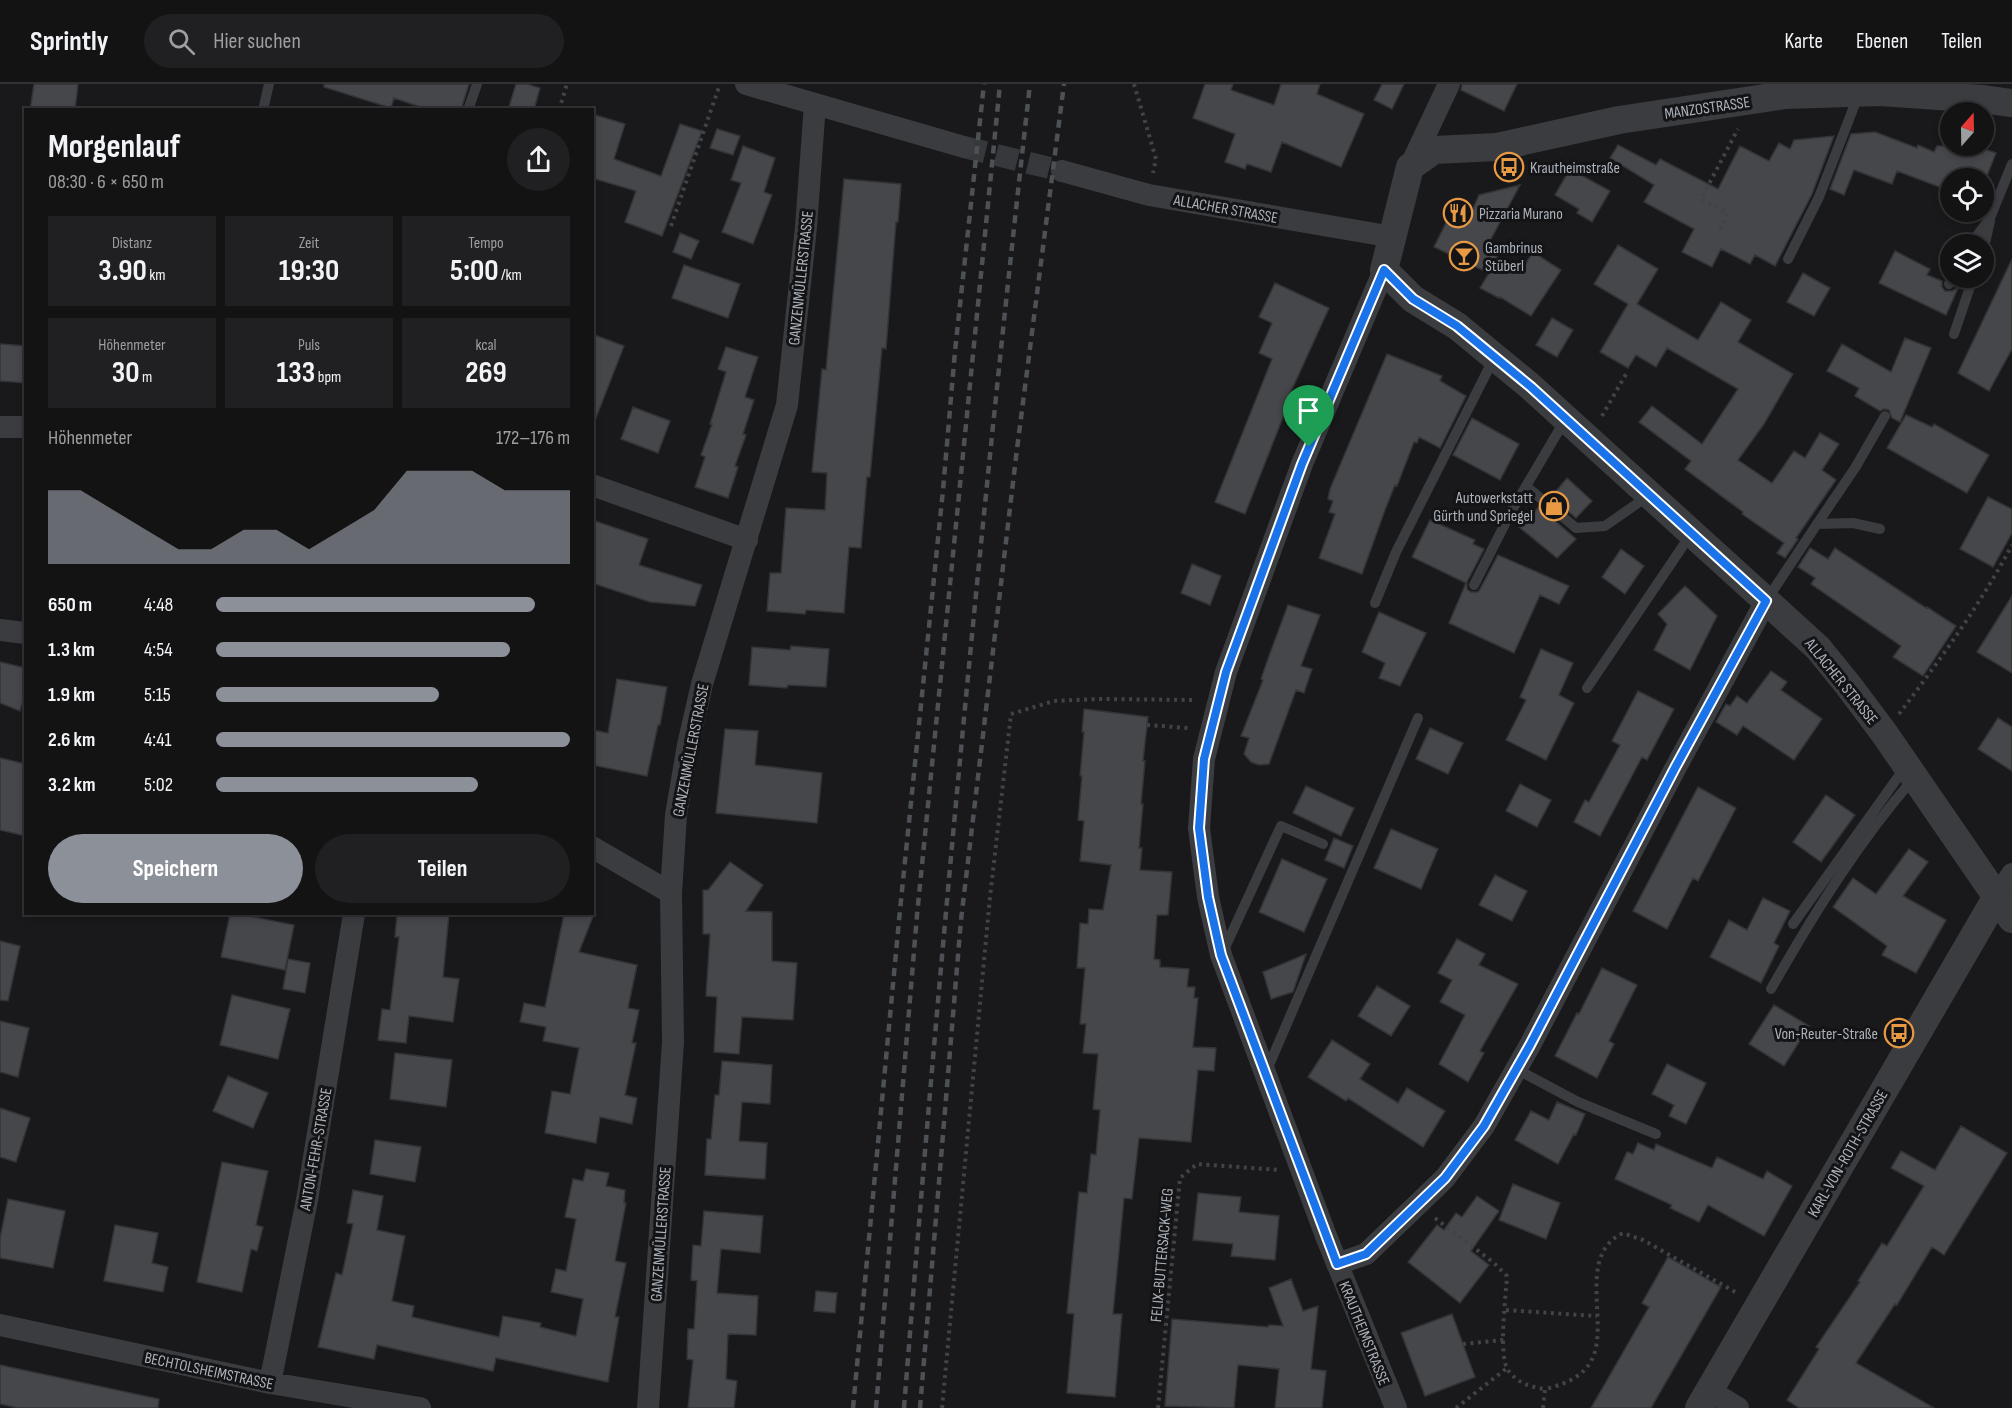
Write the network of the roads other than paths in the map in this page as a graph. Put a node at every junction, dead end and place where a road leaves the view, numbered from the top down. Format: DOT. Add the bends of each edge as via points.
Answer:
graph roads {
  1 [pos="269,84"];
  2 [pos="477,84"];
  3 [pos="746,84"];
  4 [pos="1449,84"];
  5 [pos="1983,91"];
  6 [pos="1859,93"];
  7 [pos="2012,103"];
  8 [pos="815,104"];
  9 [pos="263,108"];
  10 [pos="469,108"];
  11 [pos="964,147"];
  12 [pos="2012,164"];
  13 [pos="1410,167"];
  14 [pos="1062,171"];
  15 [pos="1994,208"];
  16 [pos="1393,237"];
  17 [pos="1788,259"];
  18 [pos="1384,270"];
  19 [pos="1970,288"];
  20 [pos="1954,334"];
  21 [pos="1495,357"];
  22 [pos="1885,416"];
  23 [pos="1566,418"];
  24 [pos="0,427"];
  25 [pos="24,427"];
  26 [pos="594,486"];
  27 [pos="1526,486"];
  28 [pos="1650,495"];
  29 [pos="1817,524"];
  30 [pos="1880,529"];
  31 [pos="1691,533"];
  32 [pos="747,540"];
  33 [pos="1473,585"];
  34 [pos="1766,601"];
  35 [pos="1375,603"];
  36 [pos="0,630"];
  37 [pos="24,633"];
  38 [pos="1587,688"];
  39 [pos="1418,718"];
  40 [pos="1910,771"];
  41 [pos="1323,844"];
  42 [pos="594,849"];
  43 [pos="2012,874"];
  44 [pos="671,893"];
  45 [pos="2004,909"];
  46 [pos="354,915"];
  47 [pos="1793,924"];
  48 [pos="1221,955"];
  49 [pos="1771,989"];
  50 [pos="1516,1069"];
  51 [pos="1265,1075"];
  52 [pos="1656,1134"];
  53 [pos="1337,1264"];
  54 [pos="0,1325"];
  55 [pos="270,1383"];
  56 [pos="1704,1400"];
  57 [pos="420,1408"];
  58 [pos="648,1408"];
  59 [pos="1396,1408"];
  60 [pos="1738,1408"];
  1 -- 9 [label="lane"];
  2 -- 10 [label="lane"];
  3 -- 8 [label="street"];
  4 -- 13 [label="street"];
  5 -- 6 [label="street, MANZOSTRASSE"];
  5 -- 7 [label="street, MANZOSTRASSE"];
  6 -- 13 [label="street, MANZOSTRASSE" via="1785,95 1619,120 1497,147 1434,150"];
  6 -- 17 [label="lane" via="1819,197"];
  8 -- 11 [label="street"];
  8 -- 32 [label="street, GANZENMÜLLERSTRASSE" via="787,405"];
  12 -- 15 [label="lane"];
  13 -- 16 [label="street"];
  14 -- 16 [label="street, ALLACHER STRASSE" via="1149,195"];
  16 -- 18 [label="street"];
  18 -- 21 [label="street, ALLACHER STRASSE" via="1413,299 1457,326"];
  18 -- 48 [label="street, KRAUTHEIMSTRASSE" via="1302,464 1226,672 1204,759 1199,828"];
  19 -- 20 [label="lane"];
  21 -- 23 [label="street, ALLACHER STRASSE"];
  21 -- 35 [label="lane" via="1396,552"];
  22 -- 29 [label="lane"];
  23 -- 27 [label="lane"];
  23 -- 28 [label="street, ALLACHER STRASSE"];
  24 -- 25 [label="street"];
  26 -- 32 [label="street"];
  27 -- 28 [label="lane" via="1576,528 1605,526"];
  27 -- 33 [label="lane"];
  28 -- 31 [label="street, ALLACHER STRASSE"];
  29 -- 30 [label="lane" via="1853,523"];
  29 -- 34 [label="lane"];
  31 -- 34 [label="street, ALLACHER STRASSE"];
  31 -- 38 [label="lane"];
  32 -- 44 [label="street, GANZENMÜLLERSTRASSE" via="702,684 688,745 676,814"];
  34 -- 40 [label="street, ALLACHER STRASSE" via="1818,648"];
  34 -- 50 [label="street"];
  36 -- 37 [label="street"];
  39 -- 51 [label="lane"];
  40 -- 45 [label="street, ALLACHER STRASSE"];
  40 -- 47 [label="lane"];
  40 -- 49 [label="lane" via="1845,866"];
  41 -- 48 [label="lane" via="1281,826"];
  42 -- 44 [label="street"];
  43 -- 45 [label="street"];
  44 -- 58 [label="street, GANZENMÜLLERSTRASSE" via="673,1042"];
  45 -- 56 [label="street, KARL-VON-ROTH-STRASSE"];
  46 -- 55 [label="street, ANTON-FEHR-STRASSE" via="307,1200"];
  48 -- 51 [label="street, KRAUTHEIMSTRASSE"];
  50 -- 52 [label="lane" via="1578,1102"];
  50 -- 53 [label="street" via="1484,1126 1445,1178 1366,1254"];
  51 -- 53 [label="street, KRAUTHEIMSTRASSE"];
  53 -- 59 [label="street, KRAUTHEIMSTRASSE"];
  54 -- 55 [label="street, BECHTOLSHEIMSTRASSE"];
  55 -- 57 [label="street, BECHTOLSHEIMSTRASSE"];
  56 -- 60 [label="street"];
}
